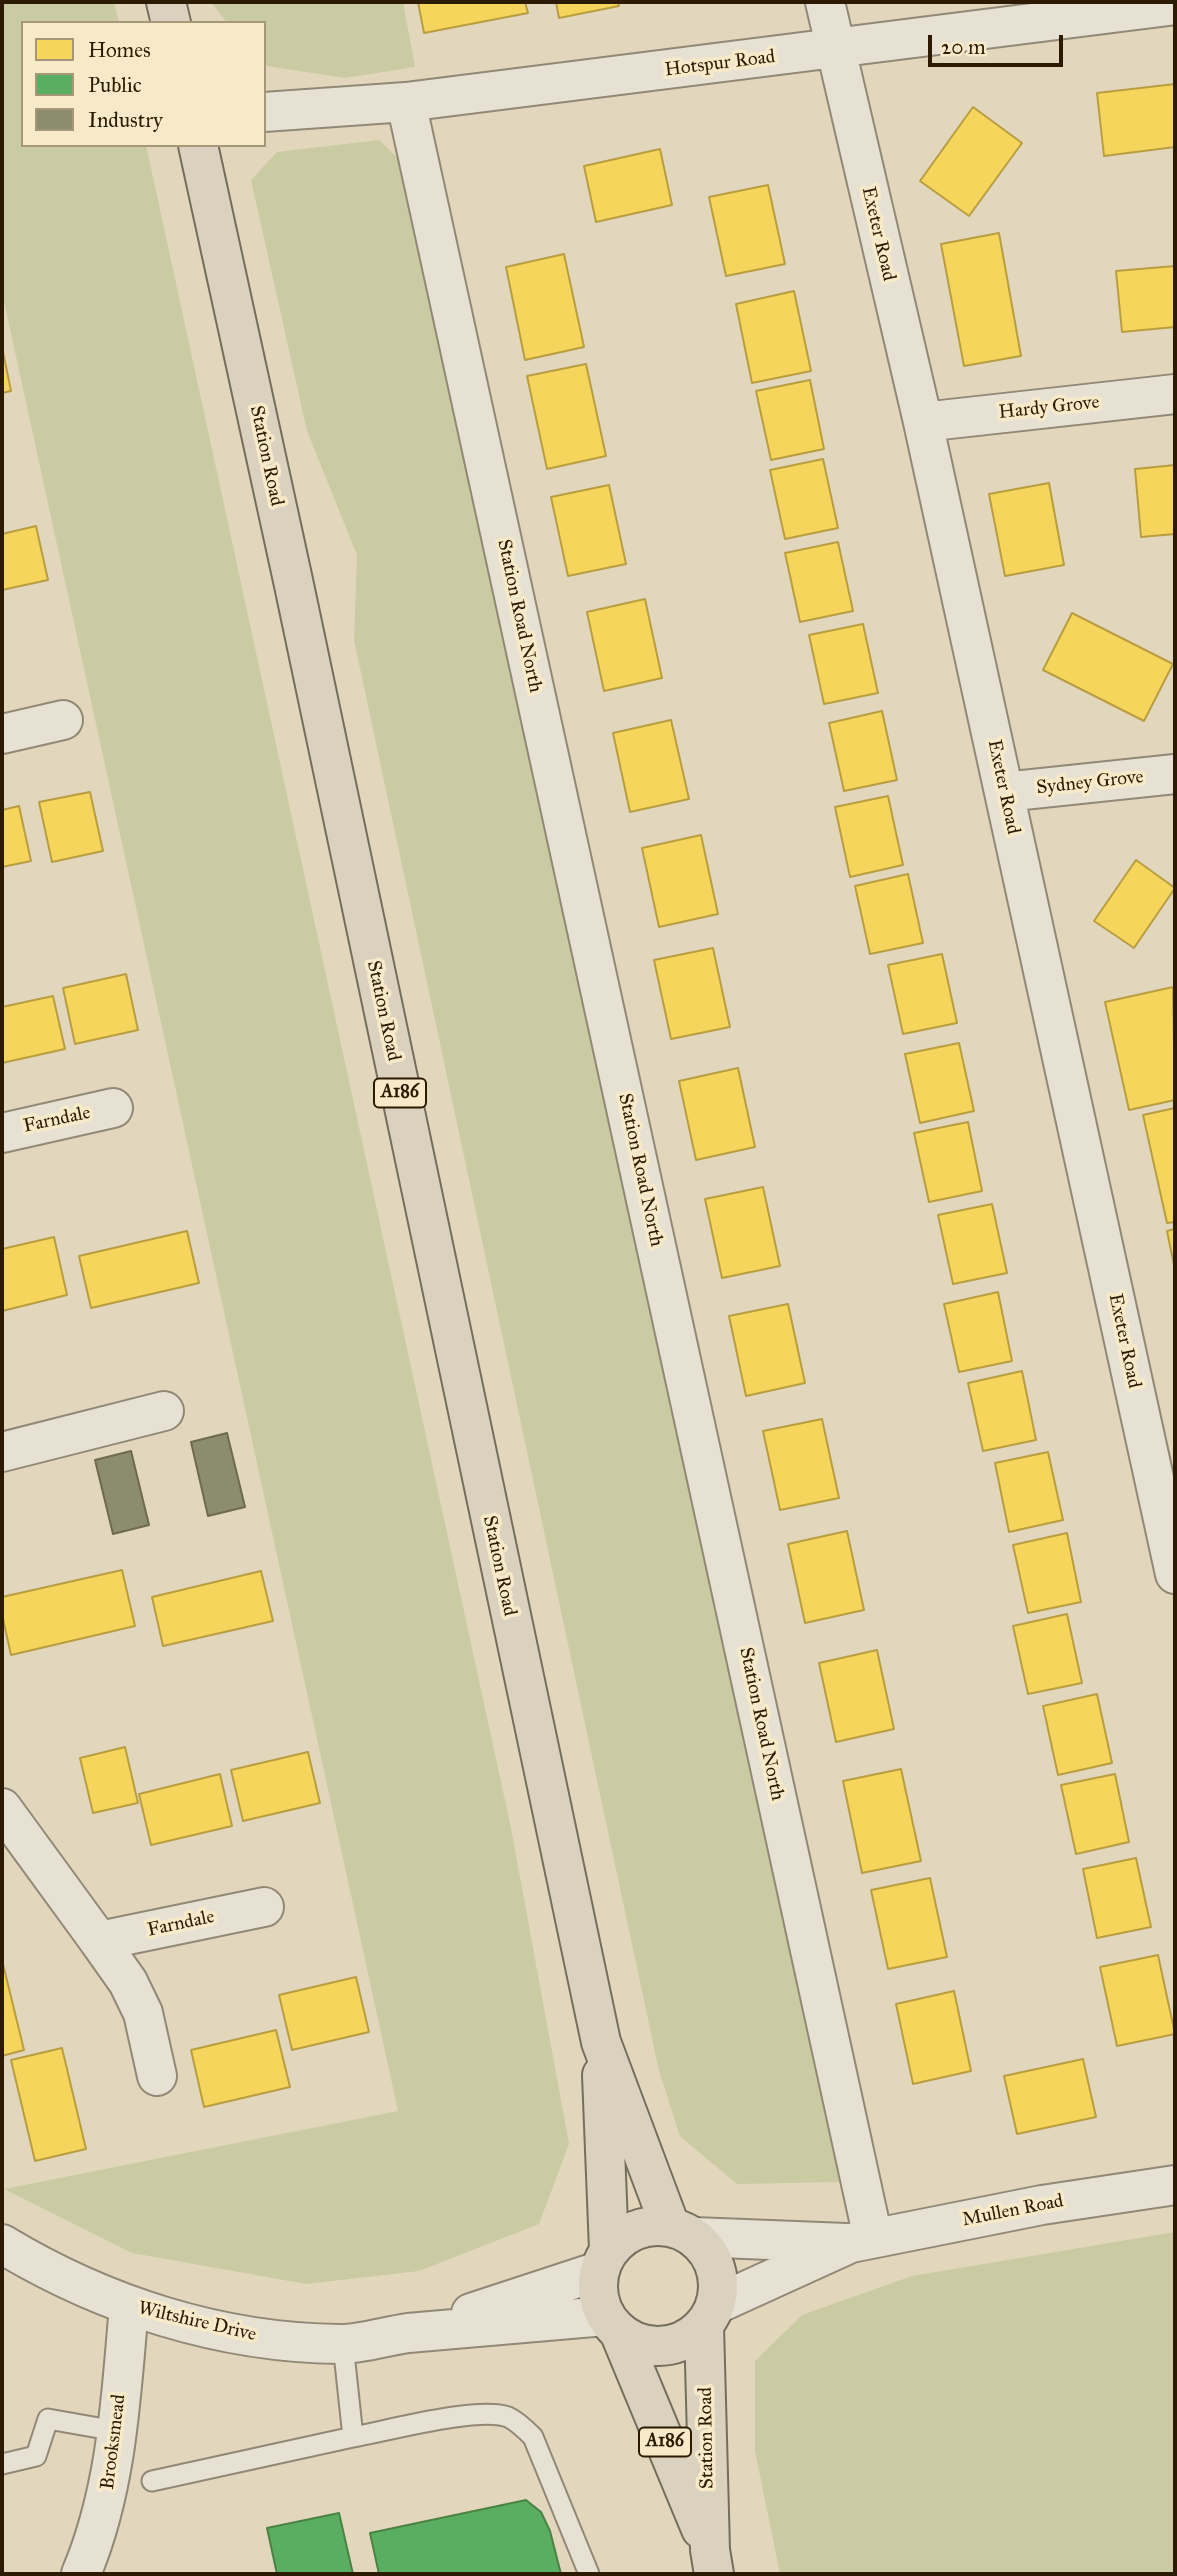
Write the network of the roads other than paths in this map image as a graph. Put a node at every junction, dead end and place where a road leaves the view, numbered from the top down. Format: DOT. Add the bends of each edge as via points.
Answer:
graph roads {
  1 [pos="166,2"];
  2 [pos="825,2"];
  3 [pos="1175,5"];
  4 [pos="1082,10"];
  5 [pos="171,21"];
  6 [pos="835,50"];
  7 [pos="406,102"];
  8 [pos="266,112"];
  9 [pos="198,147"];
  10 [pos="1175,394"];
  11 [pos="923,422"];
  12 [pos="63,720"];
  13 [pos="2,734"];
  14 [pos="1175,774"];
  15 [pos="1004,792"];
  16 [pos="113,1108"];
  17 [pos="2,1133"];
  18 [pos="164,1411"];
  19 [pos="2,1452"];
  20 [pos="1175,1574"];
  21 [pos="2,1808"];
  22 [pos="264,1907"];
  23 [pos="99,1941"];
  24 [pos="601,2042"];
  25 [pos="158,2076"];
  26 [pos="1175,2185"];
  27 [pos="682,2232"];
  28 [pos="862,2240"];
  29 [pos="2,2244"];
  30 [pos="604,2261"];
  31 [pos="129,2306"];
  32 [pos="711,2315"];
  33 [pos="612,2325"];
  34 [pos="405,2334"];
  35 [pos="343,2344"];
  36 [pos="116,2431"];
  37 [pos="353,2437"];
  38 [pos="2,2463"];
  39 [pos="152,2481"];
  40 [pos="712,2562"];
  41 [pos="81,2574"];
  42 [pos="589,2574"];
  1 -- 5 [label="main road"];
  2 -- 6 [label="street, Exeter Road"];
  3 -- 4 [label="street, Hotspur Road"];
  4 -- 6 [label="street, Hotspur Road"];
  6 -- 7 [label="street, Hotspur Road"];
  6 -- 11 [label="street, Exeter Road"];
  7 -- 8 [label="street, Hotspur Road"];
  7 -- 28 [label="street, Station Road North"];
  9 -- 24 [label="main road, Station Road / A186"];
  10 -- 11 [label="street, Hardy Grove"];
  11 -- 15 [label="street, Exeter Road"];
  12 -- 13 [label="street"];
  14 -- 15 [label="street, Sydney Grove"];
  15 -- 20 [label="street, Exeter Road"];
  16 -- 17 [label="street, Farndale"];
  18 -- 19 [label="street"];
  21 -- 23 [label="street"];
  22 -- 23 [label="street, Farndale"];
  23 -- 25 [label="street" via="143,2013"];
  24 -- 27 [label="main road, Station Road / A186"];
  24 -- 30 [label="main road, Station Road / A186"];
  26 -- 28 [label="street, Mullen Road"];
  27 -- 28 [label="street, Mullen Road"];
  27 -- 30 [label="main road" via="648,2226 626,2235"];
  27 -- 32 [label="main road" via="711,2255 720,2279"];
  28 -- 32 [label="street, Mullen Road"];
  29 -- 31 [label="street, Wiltshire Drive" via="41,2267"];
  30 -- 33 [label="main road" via="598,2294"];
  30 -- 34 [label="street, Wiltshire Drive"];
  31 -- 35 [label="street, Wiltshire Drive" via="237,2334"];
  31 -- 36 [label="street, Brooksmead"];
  32 -- 33 [label="main road" via="686,2341 664,2347 641,2345"];
  32 -- 40 [label="main road, Station Road / A186"];
  33 -- 34 [label="street, Wiltshire Drive"];
  33 -- 40 [label="main road, Station Road / A186"];
  34 -- 35 [label="street, Wiltshire Drive"];
  35 -- 37 [label="lane"];
  36 -- 38 [label="lane" via="48,2419 36,2456"];
  36 -- 41 [label="street, Brooksmead" via="104,2511"];
  37 -- 39 [label="lane"];
  37 -- 42 [label="lane" via="477,2414 509,2417 533,2437"];
}
